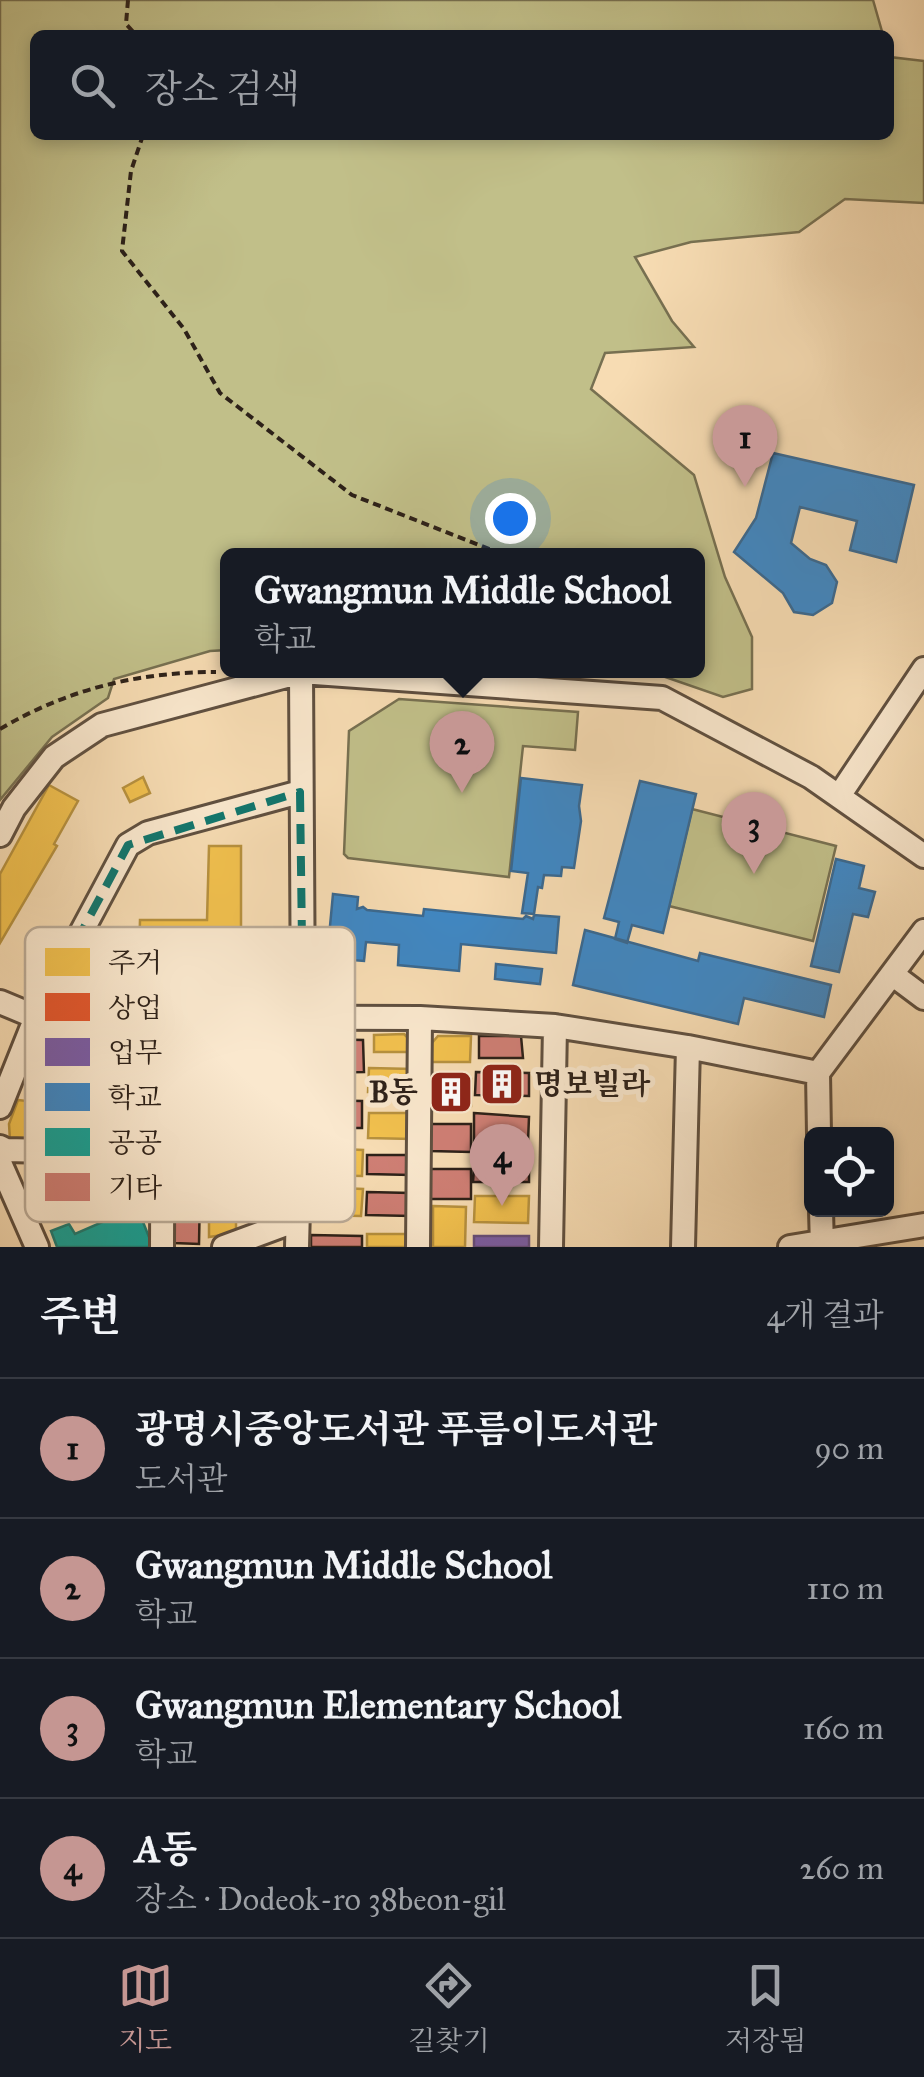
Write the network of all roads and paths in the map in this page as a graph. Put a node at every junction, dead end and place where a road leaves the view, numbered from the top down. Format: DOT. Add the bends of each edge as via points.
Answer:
graph roads {
  1 [pos="128,0"];
  2 [pos="131,30"];
  3 [pos="141,140"];
  4 [pos="488,548"];
  5 [pos="924,669"];
  6 [pos="220,672"];
  7 [pos="280,678"];
  8 [pos="301,678"];
  9 [pos="384,678"];
  10 [pos="0,729"];
  11 [pos="300,792"];
  12 [pos="839,796"];
  13 [pos="0,835"];
  14 [pos="914,835"];
  15 [pos="924,856"];
  16 [pos="84,927"];
  17 [pos="302,927"];
  18 [pos="924,931"];
  19 [pos="892,974"];
  20 [pos="924,998"];
  21 [pos="0,1002"];
  22 [pos="25,1012"];
  23 [pos="355,1018"];
  24 [pos="420,1018"];
  25 [pos="555,1026"];
  26 [pos="25,1044"];
  27 [pos="688,1047"];
  28 [pos="818,1074"];
  29 [pos="0,1107"];
  30 [pos="819,1127"];
  31 [pos="0,1147"];
  32 [pos="25,1150"];
  33 [pos="0,1164"];
  34 [pos="821,1217"];
  35 [pos="25,1220"];
  36 [pos="26,1222"];
  37 [pos="162,1222"];
  38 [pos="292,1222"];
  39 [pos="924,1224"];
  40 [pos="822,1244"];
  41 [pos="37,1247"];
  42 [pos="162,1247"];
  43 [pos="224,1247"];
  44 [pos="418,1247"];
  45 [pos="551,1247"];
  46 [pos="683,1247"];
  47 [pos="790,1247"];
  1 -- 2 [label="path"];
  3 -- 4 [label="path" via="122,252 184,329 220,394 352,495"];
  5 -- 12 [label="street"];
  6 -- 10 [label="path" via="127,678 86,688"];
  7 -- 13 [label="street" via="102,724 54,757"];
  8 -- 11 [label="street"];
  9 -- 12 [label="street" via="662,698"];
  11 -- 16 [label="street" via="148,833 128,845"];
  11 -- 17 [label="street"];
  12 -- 14 [label="street"];
  14 -- 15 [label="street"];
  18 -- 19 [label="street"];
  19 -- 20 [label="street"];
  19 -- 28 [label="street"];
  21 -- 22 [label="street"];
  23 -- 24 [label="street"];
  24 -- 25 [label="street"];
  24 -- 44 [label="street"];
  25 -- 27 [label="street"];
  25 -- 45 [label="street"];
  26 -- 29 [label="street"];
  27 -- 28 [label="street"];
  27 -- 46 [label="street"];
  28 -- 30 [label="street"];
  31 -- 32 [label="street"];
  33 -- 35 [label="street"];
  34 -- 40 [label="street"];
  36 -- 41 [label="street"];
  37 -- 42 [label="street"];
  38 -- 43 [label="street"];
  39 -- 40 [label="street"];
  40 -- 47 [label="street"];
}
